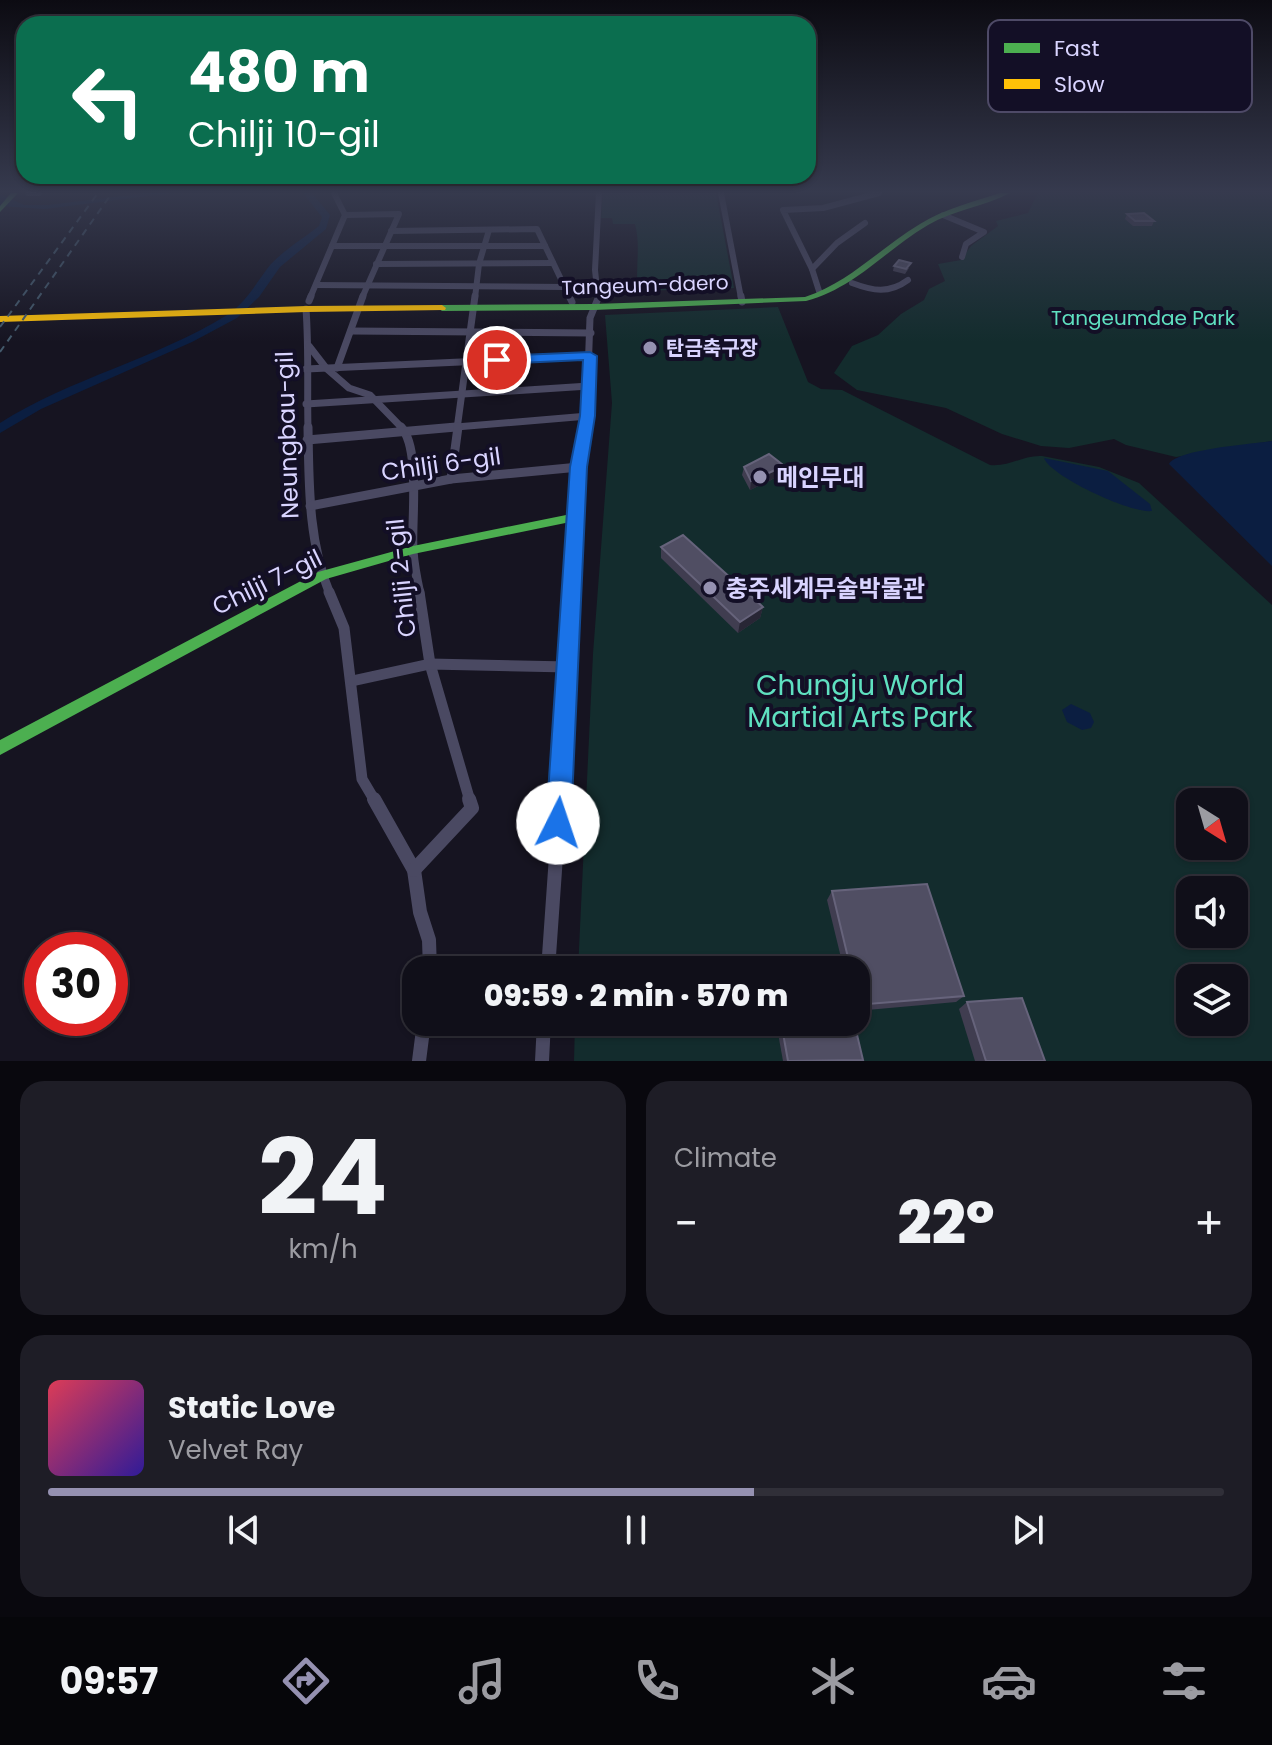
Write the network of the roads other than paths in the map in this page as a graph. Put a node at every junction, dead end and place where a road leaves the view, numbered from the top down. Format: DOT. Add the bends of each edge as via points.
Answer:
graph roads {
  1 [pos="333,243"];
  2 [pos="385,243"];
  3 [pos="485,243"];
  4 [pos="543,243"];
  5 [pos="597,243"];
  6 [pos="731,243"];
  7 [pos="799,243"];
  8 [pos="838,243"];
  9 [pos="891,243"];
  10 [pos="900,243"];
  11 [pos="968,243"];
  12 [pos="332,246"];
  13 [pos="484,246"];
  14 [pos="545,246"];
  15 [pos="382,248"];
  16 [pos="962,257"];
  17 [pos="553,263"];
  18 [pos="376,264"];
  19 [pos="479,264"];
  20 [pos="812,269"];
  21 [pos="908,280"];
  22 [pos="852,283"];
  23 [pos="316,285"];
  24 [pos="367,285"];
  25 [pos="478,285"];
  26 [pos="565,287"];
  27 [pos="819,291"];
  28 [pos="742,299"];
  29 [pos="572,302"];
  30 [pos="307,305"];
  31 [pos="362,305"];
  32 [pos="473,305"];
  33 [pos="595,305"];
  34 [pos="0,316"];
  35 [pos="352,331"];
  36 [pos="591,333"];
  37 [pos="469,334"];
  38 [pos="309,346"];
  39 [pos="590,356"];
  40 [pos="466,362"];
  41 [pos="332,368"];
  42 [pos="306,369"];
  43 [pos="589,386"];
  44 [pos="463,395"];
  45 [pos="373,399"];
  46 [pos="306,404"];
  47 [pos="588,416"];
  48 [pos="460,428"];
  49 [pos="406,432"];
  50 [pos="307,440"];
  51 [pos="579,467"];
  52 [pos="451,479"];
  53 [pos="413,486"];
  54 [pos="310,506"];
  55 [pos="576,517"];
  56 [pos="413,550"];
  57 [pos="322,575"];
  58 [pos="430,664"];
  59 [pos="569,667"];
  60 [pos="352,681"];
  61 [pos="0,748"];
  62 [pos="414,870"];
  63 [pos="430,956"];
  64 [pos="549,956"];
  65 [pos="422,1036"];
  66 [pos="543,1036"];
  67 [pos="419,1061"];
  68 [pos="542,1061"];
  1 -- 12 [label="street"];
  2 -- 15 [label="street"];
  3 -- 13 [label="street"];
  4 -- 14 [label="street"];
  5 -- 33 [label="street"];
  6 -- 28 [label="street"];
  7 -- 20 [label="street"];
  8 -- 20 [label="street"];
  9 -- 27 [label="main road, Tangeum-daero" via="848,277"];
  10 -- 22 [label="main road, Tangeum-daero"];
  11 -- 16 [label="street"];
  12 -- 15 [label="street"];
  12 -- 23 [label="street"];
  13 -- 14 [label="street"];
  13 -- 15 [label="street"];
  13 -- 19 [label="street"];
  14 -- 17 [label="street"];
  15 -- 18 [label="street"];
  17 -- 19 [label="street"];
  17 -- 26 [label="street"];
  18 -- 19 [label="street"];
  18 -- 24 [label="street"];
  19 -- 25 [label="street"];
  20 -- 27 [label="street"];
  21 -- 22 [label="street" via="878,292"];
  22 -- 28 [label="main road, Tangeum-daero" via="815,297"];
  23 -- 24 [label="street"];
  23 -- 30 [label="street"];
  24 -- 25 [label="street"];
  24 -- 31 [label="street"];
  25 -- 26 [label="street"];
  25 -- 32 [label="street"];
  26 -- 29 [label="street"];
  27 -- 28 [label="main road, Tangeum-daero"];
  28 -- 33 [label="main road, Tangeum-daero"];
  29 -- 32 [label="main road, Tangeum-daero"];
  29 -- 33 [label="main road, Tangeum-daero"];
  30 -- 31 [label="main road, Tangeum-daero"];
  30 -- 34 [label="main road, Tangeum-daero"];
  30 -- 38 [label="street, Neungbau-gil"];
  31 -- 32 [label="main road, Tangeum-daero"];
  31 -- 35 [label="street"];
  32 -- 33 [label="main road, Tangeum-daero"];
  32 -- 37 [label="street"];
  33 -- 36 [label="street"];
  35 -- 37 [label="street"];
  35 -- 41 [label="street"];
  36 -- 37 [label="street"];
  36 -- 39 [label="street"];
  37 -- 40 [label="street"];
  38 -- 41 [label="street"];
  38 -- 42 [label="street, Neungbau-gil"];
  39 -- 40 [label="street"];
  39 -- 43 [label="street"];
  40 -- 41 [label="street"];
  40 -- 44 [label="street"];
  41 -- 42 [label="street"];
  41 -- 45 [label="street" via="349,388"];
  42 -- 46 [label="street, Neungbau-gil"];
  43 -- 44 [label="street"];
  43 -- 47 [label="street"];
  44 -- 45 [label="street"];
  44 -- 48 [label="street"];
  45 -- 46 [label="street"];
  45 -- 49 [label="street"];
  46 -- 50 [label="street, Neungbau-gil"];
  47 -- 48 [label="street"];
  47 -- 51 [label="street"];
  48 -- 49 [label="street"];
  48 -- 52 [label="street"];
  49 -- 50 [label="street"];
  49 -- 53 [label="street, Chilji 2-gil"];
  50 -- 54 [label="street, Neungbau-gil"];
  51 -- 52 [label="street, Chilji 6-gil"];
  51 -- 55 [label="street"];
  52 -- 53 [label="street, Chilji 6-gil"];
  53 -- 54 [label="street, Chilji 6-gil"];
  53 -- 56 [label="street, Chilji 2-gil"];
  54 -- 57 [label="street, Neungbau-gil"];
  55 -- 56 [label="main road, Chilji 7-gil"];
  55 -- 59 [label="street"];
  56 -- 57 [label="main road, Chilji 7-gil"];
  56 -- 58 [label="street, Chilji 2-gil"];
  57 -- 60 [label="street, Neungbau-gil" via="344,628"];
  57 -- 61 [label="main road, Chilji 7-gil"];
  58 -- 59 [label="street"];
  58 -- 60 [label="street"];
  58 -- 62 [label="street, Chilji 2-gil" via="472,808"];
  59 -- 64 [label="street"];
  60 -- 62 [label="street, Neungbau-gil" via="362,779"];
  62 -- 63 [label="street, Neungbau-gil"];
  65 -- 67 [label="street"];
  66 -- 68 [label="street"];
}
